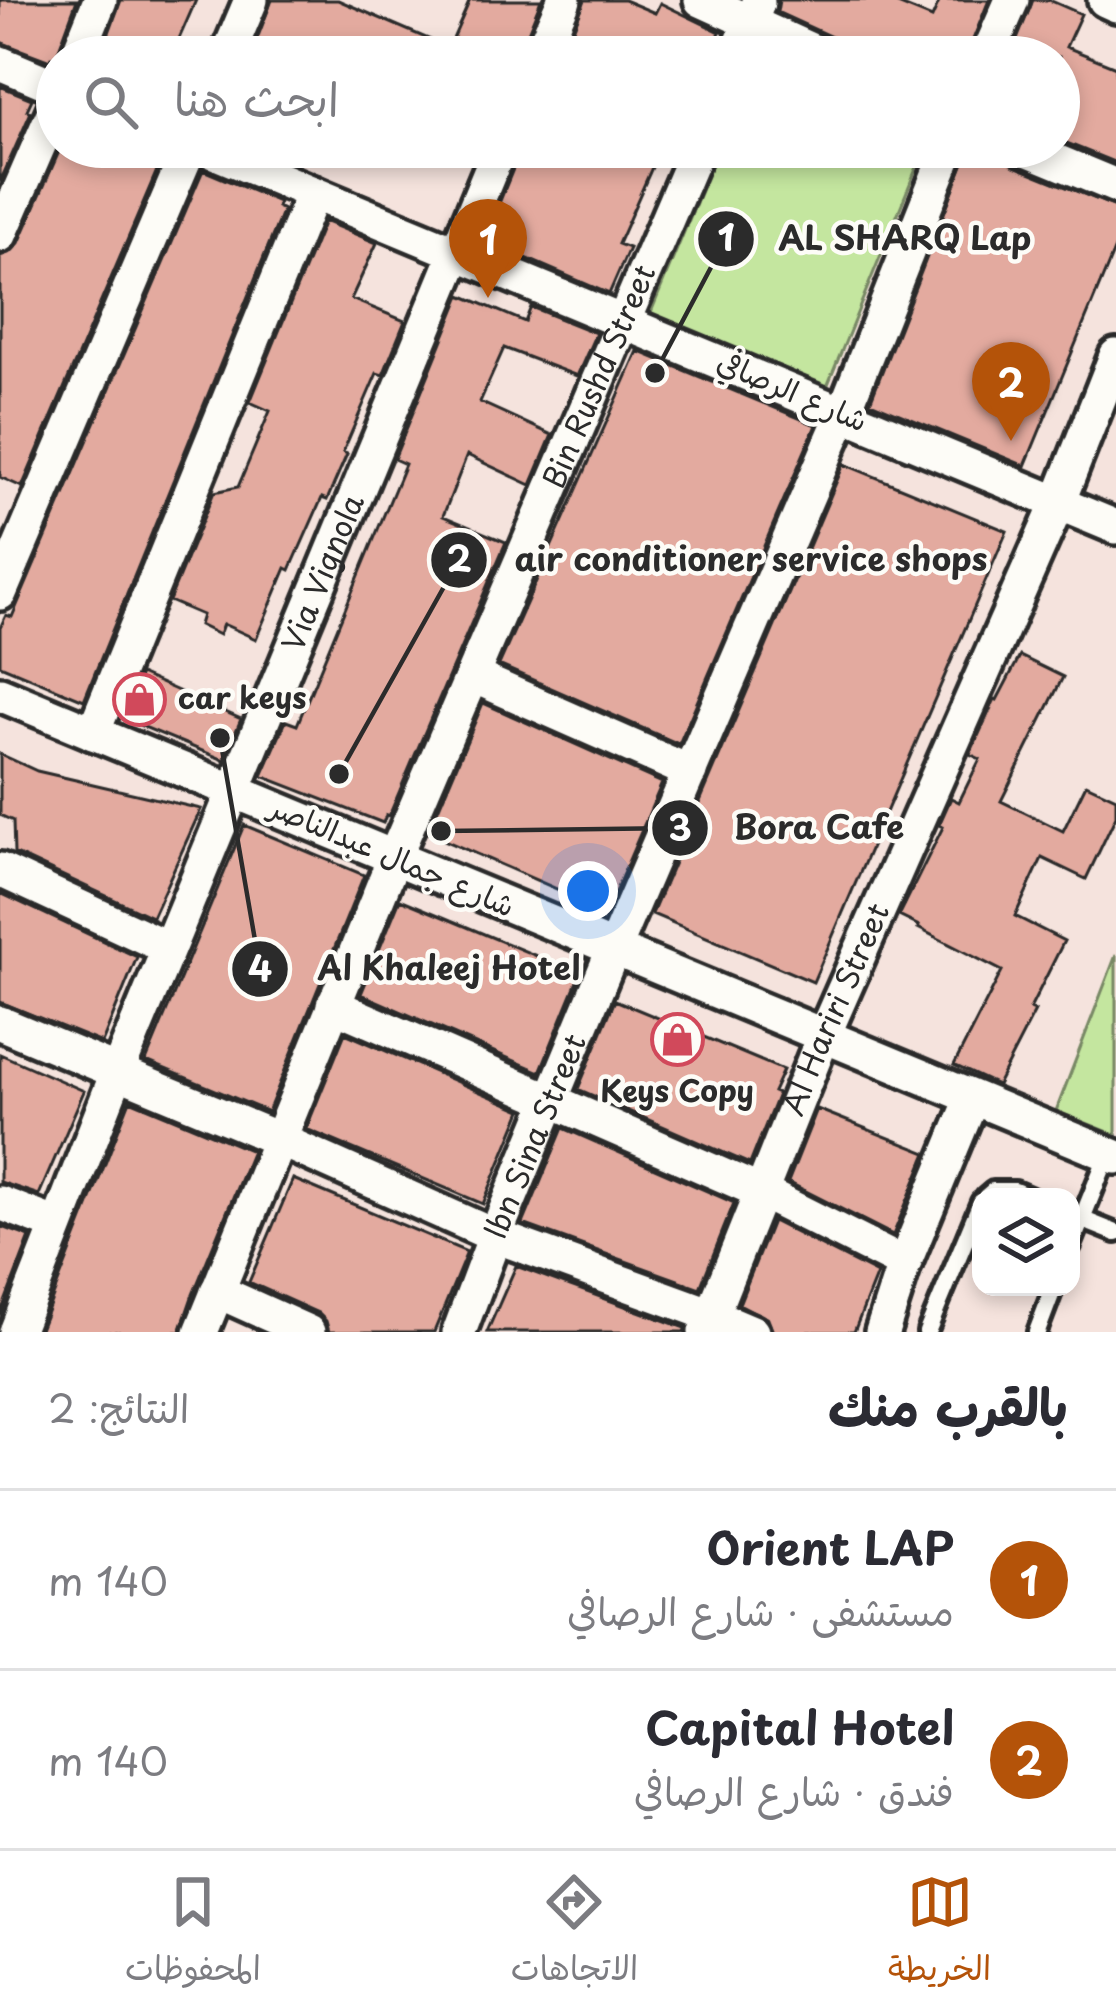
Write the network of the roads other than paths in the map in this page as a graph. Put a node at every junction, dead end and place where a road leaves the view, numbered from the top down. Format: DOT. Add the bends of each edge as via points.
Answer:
graph roads {
  1 [pos="100,0"];
  2 [pos="251,0"];
  3 [pos="564,0"];
  4 [pos="701,0"];
  5 [pos="1012,0"];
  6 [pos="1105,0"];
  7 [pos="1116,5"];
  8 [pos="755,10"];
  9 [pos="85,36"];
  10 [pos="236,36"];
  11 [pos="548,36"];
  12 [pos="794,36"];
  13 [pos="996,36"];
  14 [pos="0,63"];
  15 [pos="36,78"];
  16 [pos="36,153"];
  17 [pos="181,168"];
  18 [pos="253,168"];
  19 [pos="491,168"];
  20 [pos="689,168"];
  21 [pos="941,168"];
  22 [pos="1073,168"];
  23 [pos="1116,186"];
  24 [pos="313,193"];
  25 [pos="0,236"];
  26 [pos="455,252"];
  27 [pos="624,322"];
  28 [pos="1115,363"];
  29 [pos="843,414"];
  30 [pos="1058,503"];
  31 [pos="1116,527"];
  32 [pos="0,593"];
  33 [pos="472,676"];
  34 [pos="0,694"];
  35 [pos="93,733"];
  36 [pos="690,772"];
  37 [pos="232,791"];
  38 [pos="394,858"];
  39 [pos="0,870"];
  40 [pos="168,948"];
  41 [pos="614,950"];
  42 [pos="333,1005"];
  43 [pos="0,1023"];
  44 [pos="823,1037"];
  45 [pos="116,1073"];
  46 [pos="972,1099"];
  47 [pos="552,1103"];
  48 [pos="278,1139"];
  49 [pos="1112,1156"];
  50 [pos="761,1192"];
  51 [pos="0,1203"];
  52 [pos="1080,1213"];
  53 [pos="1080,1219"];
  54 [pos="57,1225"];
  55 [pos="972,1228"];
  56 [pos="1116,1233"];
  57 [pos="495,1236"];
  58 [pos="904,1264"];
  59 [pos="217,1291"];
  60 [pos="1050,1296"];
  61 [pos="708,1323"];
  62 [pos="16,1332"];
  63 [pos="201,1332"];
  64 [pos="308,1332"];
  65 [pos="459,1332"];
  66 [pos="752,1332"];
  67 [pos="882,1332"];
  68 [pos="927,1332"];
  69 [pos="1036,1332"];
  1 -- 9 [label="street"];
  2 -- 10 [label="street"];
  3 -- 11 [label="street"];
  4 -- 8 [label="street"];
  5 -- 13 [label="street"];
  6 -- 7 [label="street"];
  8 -- 12 [label="street"];
  14 -- 15 [label="street"];
  16 -- 25 [label="street"];
  17 -- 32 [label="street"];
  18 -- 24 [label="street, شارع الرصافي"];
  19 -- 26 [label="street, Via Vignola"];
  20 -- 27 [label="street, Bin Rushd Street"];
  21 -- 29 [label="street, Ibn Sina Street"];
  22 -- 23 [label="street"];
  24 -- 26 [label="street, شارع الرصافي"];
  24 -- 35 [label="street"];
  26 -- 27 [label="street, شارع الرصافي"];
  26 -- 37 [label="street, Via Vignola"];
  27 -- 29 [label="street, شارع الرصافي"];
  27 -- 33 [label="street, Bin Rushd Street"];
  28 -- 30 [label="street, Al Hariri Street"];
  29 -- 30 [label="street, شارع الرصافي"];
  29 -- 36 [label="street, Ibn Sina Street"];
  30 -- 31 [label="street, شارع الرصافي"];
  30 -- 44 [label="street, Al Hariri Street"];
  33 -- 36 [label="street"];
  33 -- 38 [label="street, Bin Rushd Street"];
  34 -- 35 [label="street, شارع جمال عبدالناصر"];
  35 -- 37 [label="street, شارع جمال عبدالناصر"];
  36 -- 41 [label="street, Ibn Sina Street"];
  37 -- 38 [label="street, شارع جمال عبدالناصر"];
  37 -- 40 [label="street, Via Vignola"];
  38 -- 41 [label="street, شارع جمال عبدالناصر"];
  38 -- 42 [label="street, Bin Rushd Street"];
  39 -- 40 [label="street"];
  40 -- 45 [label="street, Via Vignola"];
  41 -- 44 [label="street, شارع جمال عبدالناصر"];
  41 -- 47 [label="street, Ibn Sina Street"];
  42 -- 47 [label="street"];
  42 -- 48 [label="street, Bin Rushd Street"];
  43 -- 45 [label="street"];
  44 -- 46 [label="street, شارع جمال عبدالناصر"];
  44 -- 50 [label="street, Al Hariri Street"];
  45 -- 48 [label="street"];
  45 -- 54 [label="street, Via Vignola"];
  46 -- 49 [label="street, شارع جمال عبدالناصر"];
  46 -- 58 [label="street"];
  47 -- 50 [label="street"];
  47 -- 57 [label="street, Ibn Sina Street"];
  48 -- 57 [label="street"];
  48 -- 59 [label="street, Bin Rushd Street"];
  49 -- 52 [label="lane"];
  50 -- 58 [label="street"];
  50 -- 61 [label="street, Al Hariri Street"];
  51 -- 54 [label="street"];
  53 -- 56 [label="lane"];
  54 -- 62 [label="street, Via Vignola"];
  55 -- 68 [label="lane"];
  57 -- 61 [label="street"];
  57 -- 65 [label="street, Ibn Sina Street"];
  58 -- 67 [label="street"];
  59 -- 63 [label="street, Bin Rushd Street"];
  59 -- 64 [label="street"];
  60 -- 69 [label="lane"];
  61 -- 66 [label="street"];
}
